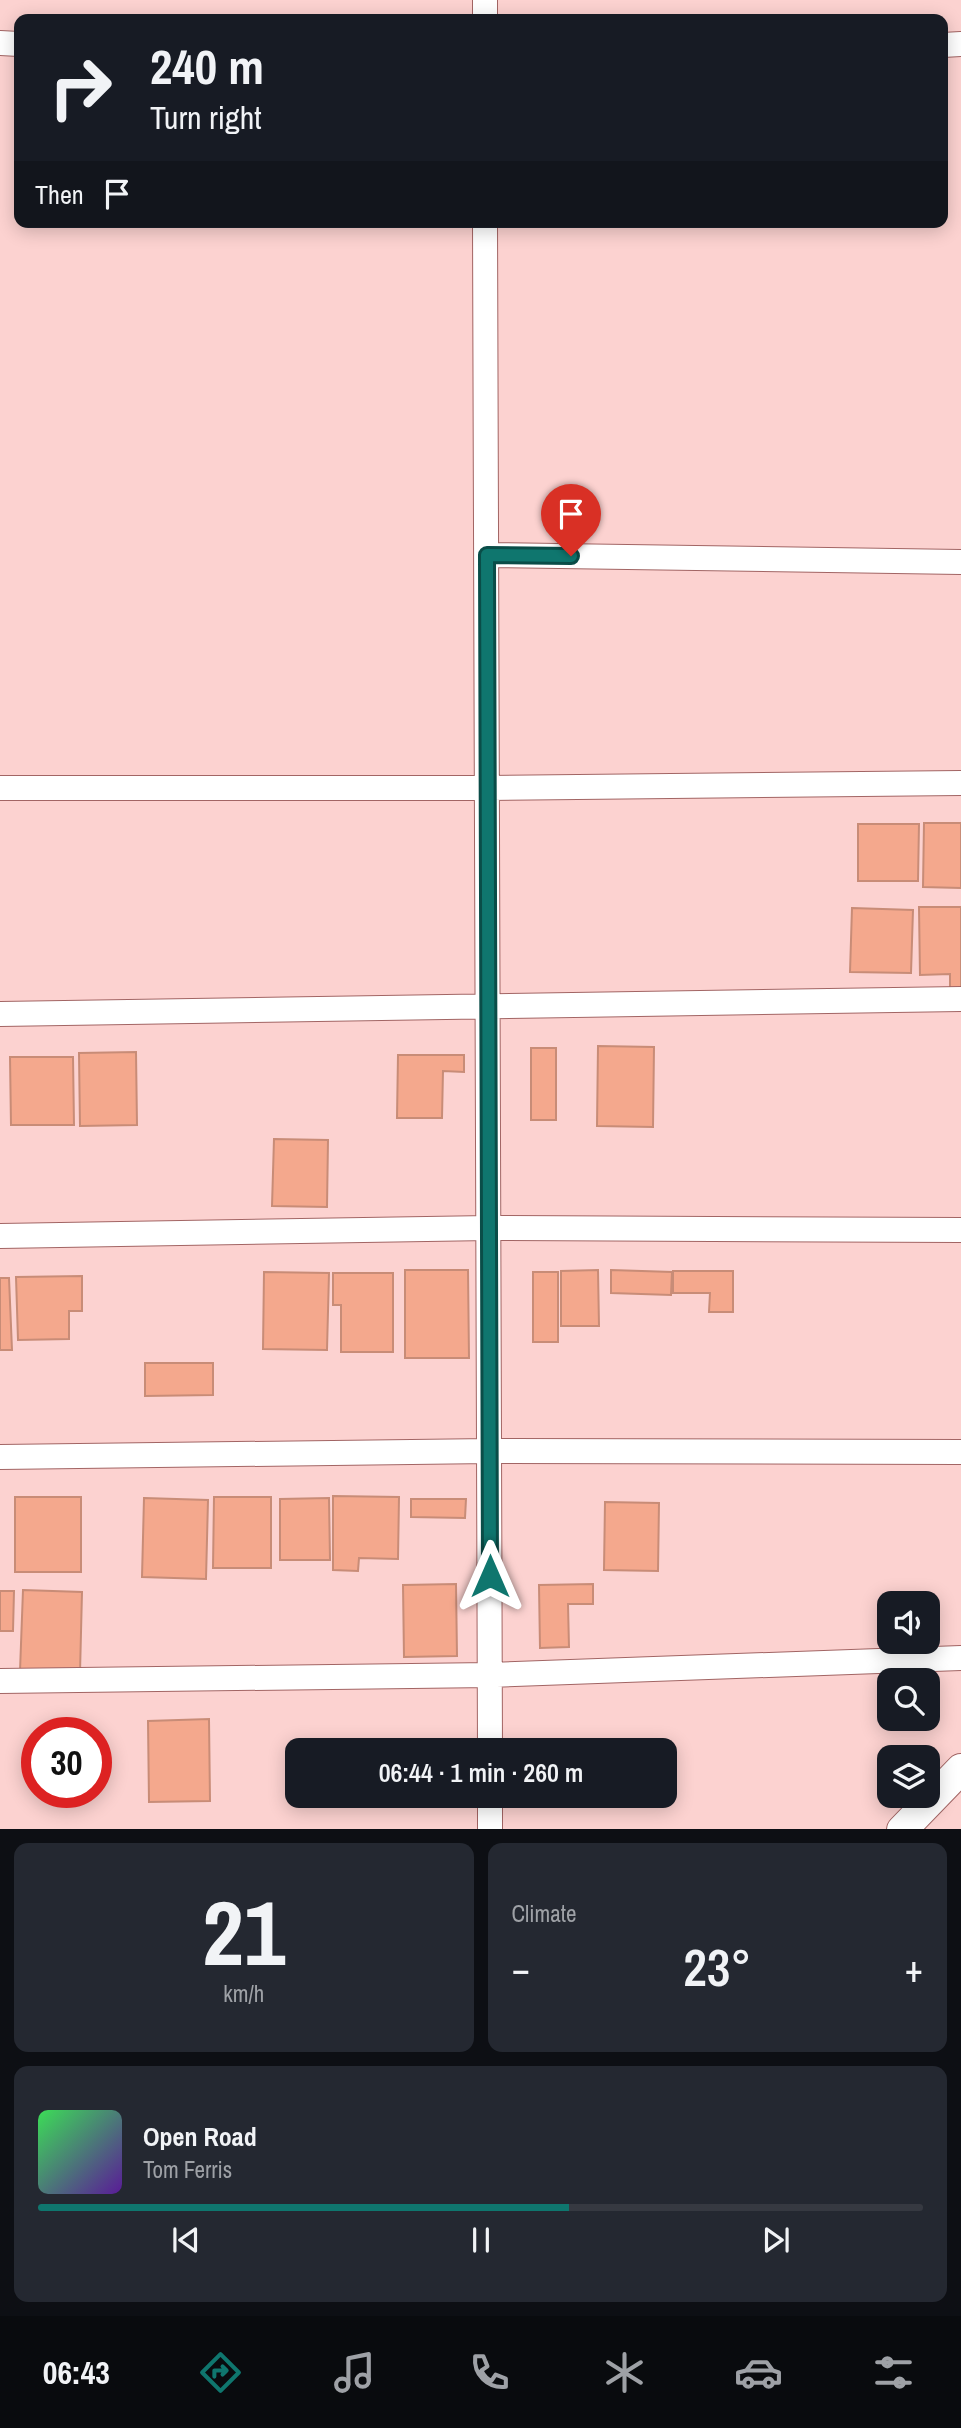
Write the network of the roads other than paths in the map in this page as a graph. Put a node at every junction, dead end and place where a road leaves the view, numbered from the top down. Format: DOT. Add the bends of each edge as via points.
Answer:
graph roads {
  1 [pos="485,228"];
  2 [pos="487,555"];
  3 [pos="961,562"];
  4 [pos="961,783"];
  5 [pos="0,788"];
  6 [pos="488,788"];
  7 [pos="961,999"];
  8 [pos="489,1008"];
  9 [pos="0,1014"];
  10 [pos="489,1228"];
  11 [pos="961,1230"];
  12 [pos="0,1236"];
  13 [pos="490,1451"];
  14 [pos="961,1452"];
  15 [pos="0,1457"];
  16 [pos="961,1658"];
  17 [pos="490,1675"];
  18 [pos="0,1681"];
  19 [pos="490,1738"];
  20 [pos="961,1769"];
  21 [pos="490,1808"];
  22 [pos="490,1829"];
  23 [pos="902,1829"];
  1 -- 2 [label="street"];
  2 -- 3 [label="street"];
  2 -- 6 [label="street"];
  4 -- 6 [label="street"];
  5 -- 6 [label="street"];
  6 -- 8 [label="street"];
  7 -- 8 [label="street"];
  8 -- 9 [label="street"];
  8 -- 10 [label="street"];
  10 -- 11 [label="street"];
  10 -- 12 [label="street"];
  10 -- 13 [label="street"];
  13 -- 14 [label="street"];
  13 -- 15 [label="street"];
  13 -- 17 [label="street"];
  16 -- 17 [label="street"];
  17 -- 18 [label="street"];
  17 -- 19 [label="street"];
  20 -- 23 [label="street"];
  21 -- 22 [label="street"];
}
